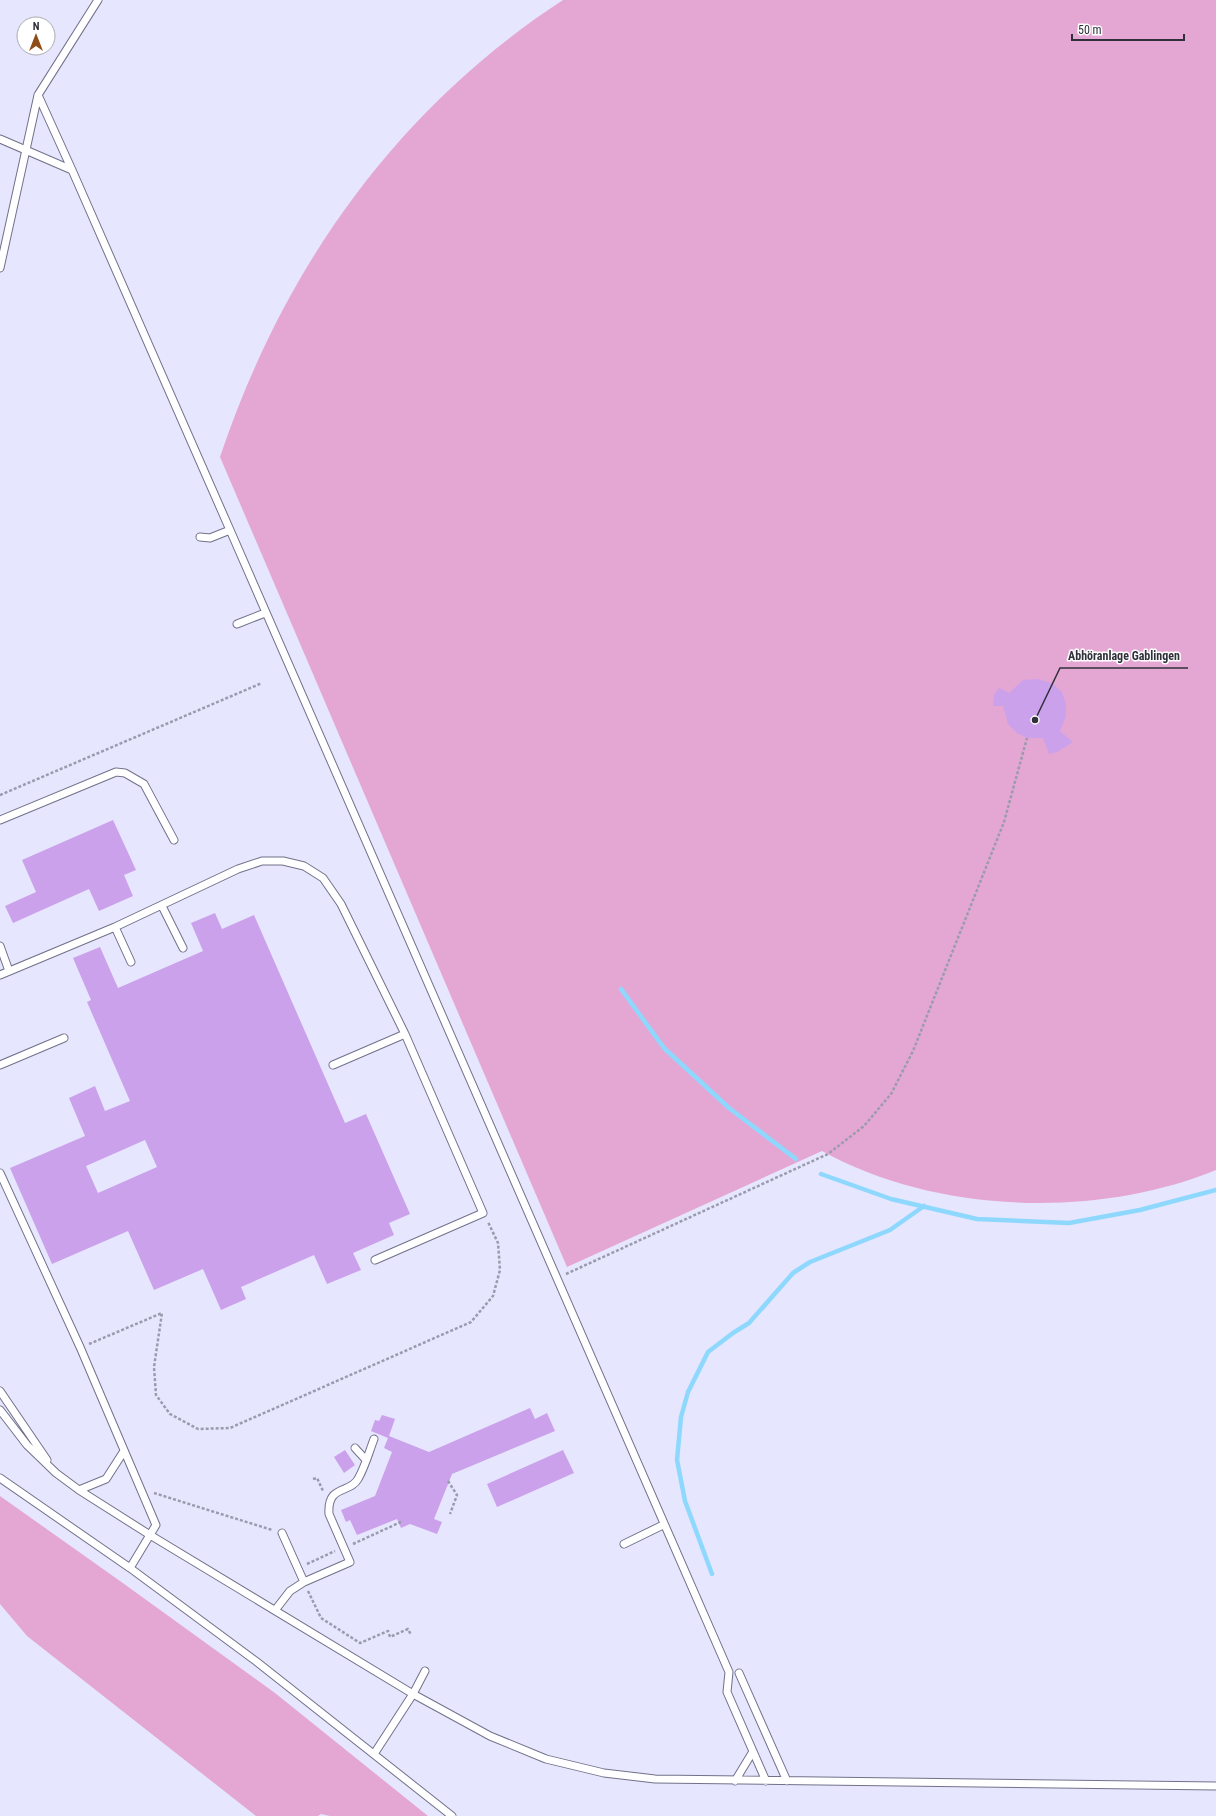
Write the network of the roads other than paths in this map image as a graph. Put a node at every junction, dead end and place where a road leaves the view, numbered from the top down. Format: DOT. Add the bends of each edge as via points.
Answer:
graph roads {
  1 [pos="98,0"];
  2 [pos="38,95"];
  3 [pos="0,139"];
  4 [pos="26,150"];
  5 [pos="72,170"];
  6 [pos="0,268"];
  7 [pos="230,530"];
  8 [pos="200,537"];
  9 [pos="265,613"];
  10 [pos="237,624"];
  11 [pos="0,820"];
  12 [pos="174,840"];
  13 [pos="162,906"];
  14 [pos="115,927"];
  15 [pos="0,946"];
  16 [pos="183,948"];
  17 [pos="131,962"];
  18 [pos="9,971"];
  19 [pos="0,975"];
  20 [pos="405,1034"];
  21 [pos="64,1038"];
  22 [pos="333,1064"];
  23 [pos="0,1065"];
  24 [pos="0,1173"];
  25 [pos="375,1260"];
  26 [pos="0,1391"];
  27 [pos="0,1410"];
  28 [pos="374,1438"];
  29 [pos="355,1448"];
  30 [pos="124,1451"];
  31 [pos="366,1460"];
  32 [pos="56,1473"];
  33 [pos="0,1478"];
  34 [pos="79,1490"];
  35 [pos="663,1525"];
  36 [pos="282,1533"];
  37 [pos="150,1535"];
  38 [pos="624,1544"];
  39 [pos="130,1568"];
  40 [pos="304,1582"];
  41 [pos="276,1609"];
  42 [pos="426,1671"];
  43 [pos="739,1673"];
  44 [pos="413,1694"];
  45 [pos="752,1753"];
  46 [pos="374,1754"];
  47 [pos="735,1781"];
  48 [pos="766,1781"];
  49 [pos="787,1782"];
  50 [pos="1216,1786"];
  51 [pos="452,1816"];
  1 -- 2 [label="lane"];
  2 -- 4 [label="lane"];
  2 -- 5 [label="lane"];
  3 -- 4 [label="lane"];
  4 -- 5 [label="lane"];
  4 -- 6 [label="lane"];
  5 -- 7 [label="lane"];
  7 -- 8 [label="lane" via="210,538"];
  7 -- 9 [label="lane"];
  9 -- 10 [label="lane"];
  9 -- 35 [label="lane"];
  11 -- 12 [label="lane" via="116,772 125,773 144,784"];
  13 -- 14 [label="lane"];
  13 -- 16 [label="lane"];
  13 -- 20 [label="lane" via="238,869 262,861 283,861 304,866 322,878 341,904"];
  14 -- 17 [label="lane"];
  14 -- 18 [label="lane"];
  15 -- 18 [label="lane"];
  18 -- 19 [label="lane"];
  20 -- 22 [label="lane"];
  20 -- 25 [label="lane" via="483,1213"];
  21 -- 23 [label="lane"];
  24 -- 30 [label="lane"];
  26 -- 32 [label="lane"];
  27 -- 32 [label="lane" via="27,1445"];
  28 -- 31 [label="lane"];
  29 -- 31 [label="lane"];
  30 -- 34 [label="lane" via="106,1479"];
  30 -- 37 [label="lane" via="156,1525"];
  31 -- 40 [label="lane" via="358,1481 334,1494 329,1507 350,1562"];
  32 -- 34 [label="lane"];
  33 -- 39 [label="lane"];
  34 -- 37 [label="lane"];
  35 -- 38 [label="lane"];
  35 -- 45 [label="lane" via="728,1672 727,1692"];
  36 -- 40 [label="lane"];
  37 -- 39 [label="lane"];
  37 -- 41 [label="lane"];
  39 -- 46 [label="lane" via="317,1708"];
  40 -- 41 [label="lane" via="290,1591"];
  41 -- 44 [label="lane"];
  42 -- 44 [label="lane"];
  43 -- 49 [label="lane"];
  44 -- 46 [label="lane"];
  44 -- 47 [label="lane" via="490,1736 546,1759 604,1773 655,1779"];
  45 -- 47 [label="lane"];
  45 -- 48 [label="lane"];
  46 -- 51 [label="lane"];
  47 -- 48 [label="lane"];
  48 -- 49 [label="lane"];
  49 -- 50 [label="lane"];
}
